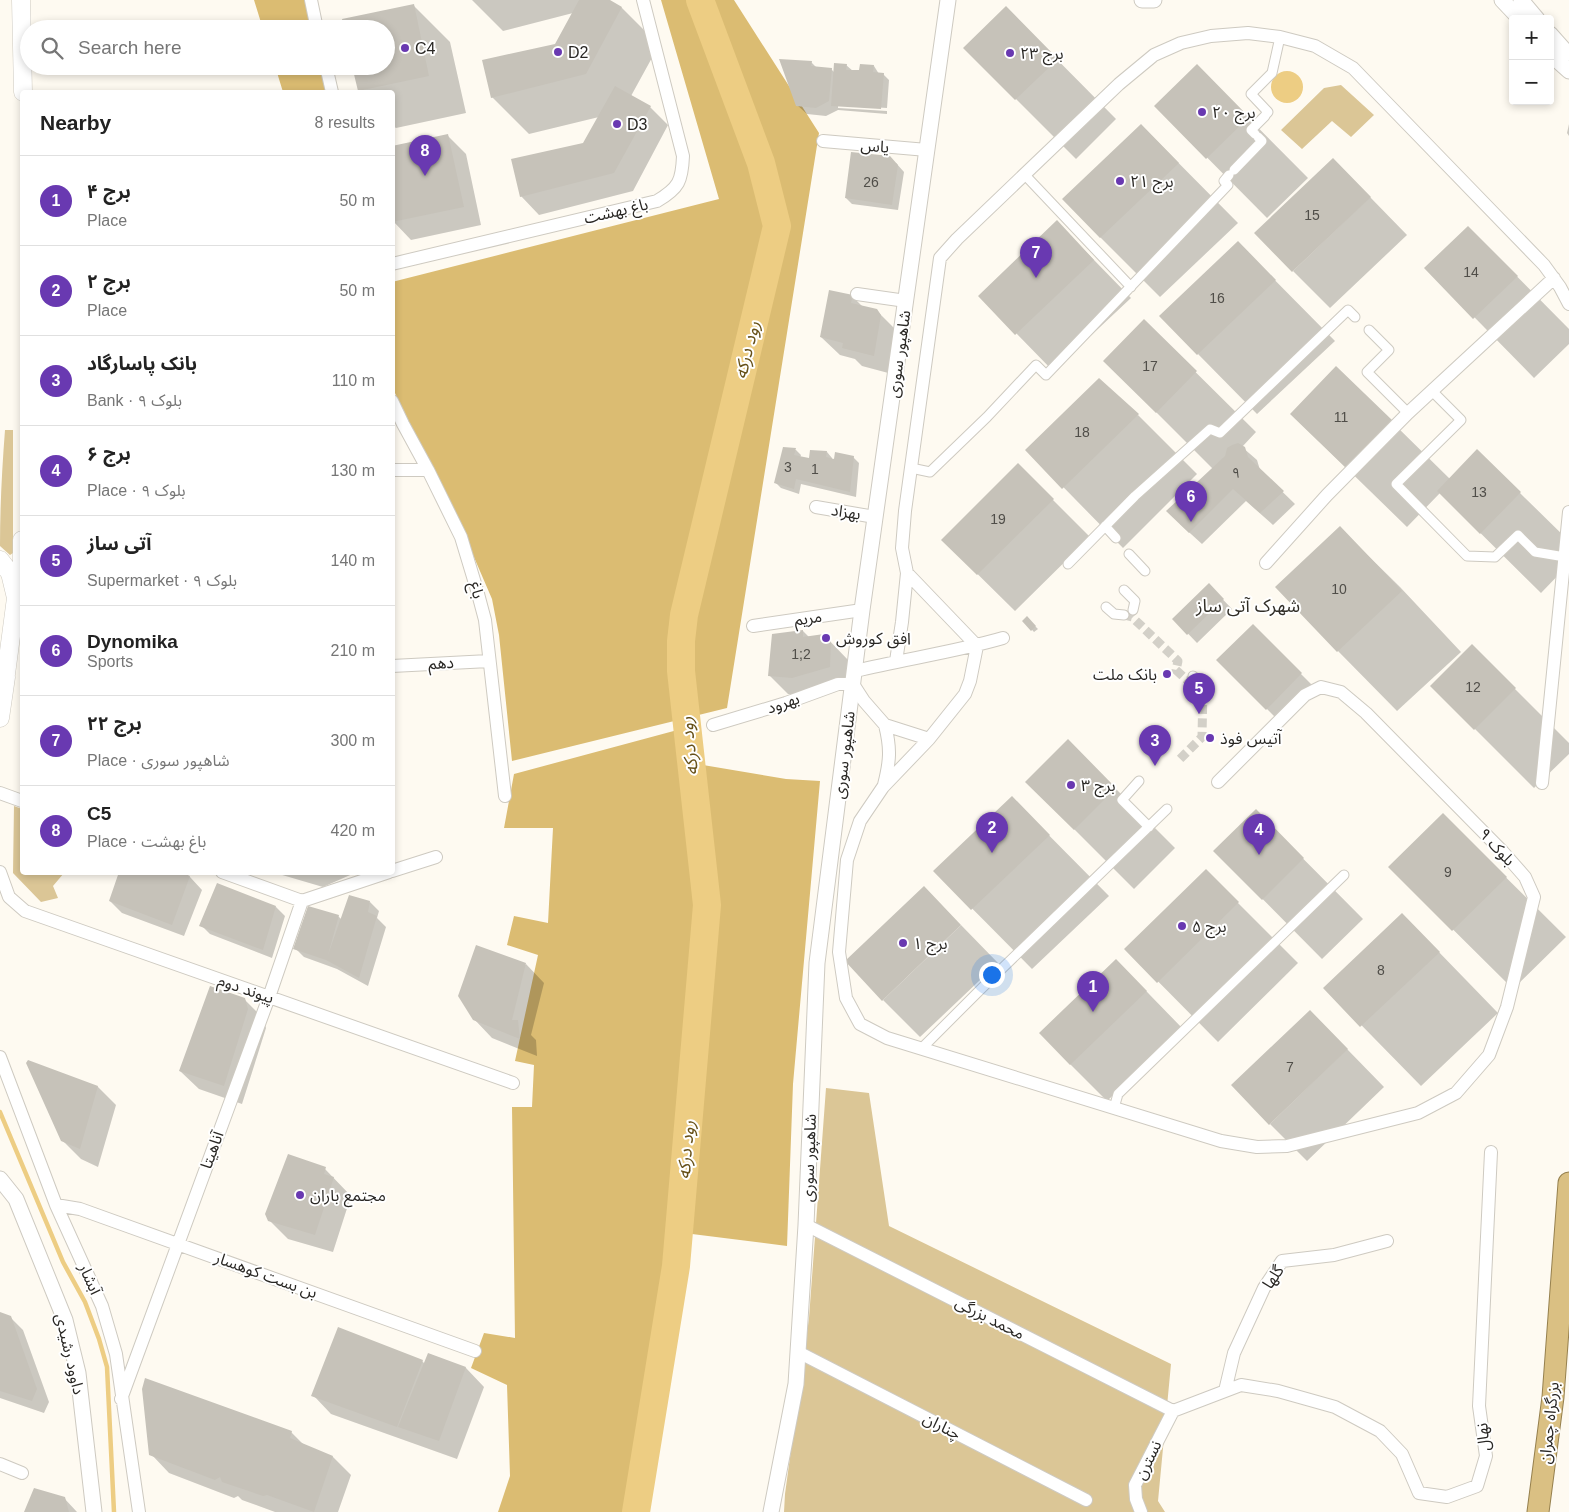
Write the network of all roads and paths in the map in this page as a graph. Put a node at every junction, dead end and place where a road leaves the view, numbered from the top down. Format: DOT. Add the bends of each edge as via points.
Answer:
graph roads {
  1 [pos="21,0"];
  2 [pos="311,0"];
  3 [pos="643,0"];
  4 [pos="948,0"];
  5 [pos="1142,0"];
  6 [pos="1154,0"];
  7 [pos="1502,0"];
  8 [pos="1521,0"];
  9 [pos="1516,15"];
  10 [pos="1534,15"];
  11 [pos="21,20"];
  12 [pos="315,20"];
  13 [pos="1280,37"];
  14 [pos="1554,38"];
  15 [pos="1569,53"];
  16 [pos="1554,57"];
  17 [pos="1569,70"];
  18 [pos="23,75"];
  19 [pos="328,75"];
  20 [pos="23,90"];
  21 [pos="332,90"];
  22 [pos="823,141"];
  23 [pos="927,150"];
  24 [pos="1024,174"];
  25 [pos="395,263"];
  26 [pos="1554,278"];
  27 [pos="1131,287"];
  28 [pos="857,294"];
  29 [pos="906,302"];
  30 [pos="1569,304"];
  31 [pos="1355,317"];
  32 [pos="1368,330"];
  33 [pos="1432,391"];
  34 [pos="395,407"];
  35 [pos="1408,413"];
  36 [pos="911,468"];
  37 [pos="395,470"];
  38 [pos="428,470"];
  39 [pos="816,507"];
  40 [pos="1569,512"];
  41 [pos="875,517"];
  42 [pos="1105,526"];
  43 [pos="1116,538"];
  44 [pos="1129,554"];
  45 [pos="1565,556"];
  46 [pos="0,560"];
  47 [pos="1266,563"];
  48 [pos="1068,564"];
  49 [pos="1145,571"];
  50 [pos="907,573"];
  51 [pos="20,577"];
  52 [pos="1124,590"];
  53 [pos="16,598"];
  54 [pos="1106,607"];
  55 [pos="862,610"];
  56 [pos="1133,610"];
  57 [pos="1124,616"];
  58 [pos="753,626"];
  59 [pos="1003,638"];
  60 [pos="977,646"];
  61 [pos="489,661"];
  62 [pos="896,661"];
  63 [pos="395,666"];
  64 [pos="854,677"];
  65 [pos="3,681"];
  66 [pos="0,718"];
  67 [pos="713,725"];
  68 [pos="885,725"];
  69 [pos="929,739"];
  70 [pos="1140,781"];
  71 [pos="1218,782"];
  72 [pos="1542,783"];
  73 [pos="883,787"];
  74 [pos="0,793"];
  75 [pos="505,796"];
  76 [pos="20,800"];
  77 [pos="1167,809"];
  78 [pos="1149,827"];
  79 [pos="436,858"];
  80 [pos="395,871"];
  81 [pos="0,872"];
  82 [pos="230,875"];
  83 [pos="382,875"];
  84 [pos="1344,875"];
  85 [pos="302,901"];
  86 [pos="269,997"];
  87 [pos="922,1048"];
  88 [pos="0,1057"];
  89 [pos="513,1083"];
  90 [pos="1114,1108"];
  91 [pos="1490,1152"];
  92 [pos="0,1179"];
  93 [pos="1569,1183"];
  94 [pos="56,1205"];
  95 [pos="806,1225"];
  96 [pos="1387,1241"];
  97 [pos="177,1243"];
  98 [pos="475,1351"];
  99 [pos="798,1352"];
  100 [pos="1225,1391"];
  101 [pos="121,1399"];
  102 [pos="1173,1411"];
  103 [pos="0,1464"];
  104 [pos="22,1473"];
  105 [pos="1086,1500"];
  106 [pos="94,1512"];
  107 [pos="139,1512"];
  108 [pos="771,1512"];
  109 [pos="1141,1512"];
  110 [pos="1538,1512"];
  1 -- 11 [label="main road"];
  2 -- 12 [label="street"];
  3 -- 25 [label="street, باغ بهشت" via="683,156 682,175 673,192 658,201"];
  4 -- 23 [label="street, شاهپور سوری"];
  5 -- 6 [label="street"];
  7 -- 9 [label="street"];
  8 -- 10 [label="street"];
  13 -- 24 [label="street" via="1248,34 1211,36 1181,43 1154,55"];
  13 -- 26 [label="street" via="1315,46 1353,68"];
  13 -- 27 [label="street" via="1272,74 1251,94 1268,112 1251,130 1262,141 1224,181 1228,185"];
  14 -- 15 [label="street"];
  16 -- 17 [label="street"];
  18 -- 20 [label="main road"];
  19 -- 21 [label="street"];
  22 -- 23 [label="street, یاس"];
  23 -- 29 [label="street, شاهپور سوری"];
  24 -- 27 [label="street"];
  24 -- 36 [label="street" via="940,258"];
  26 -- 30 [label="street"];
  26 -- 33 [label="street"];
  27 -- 36 [label="street" via="1046,375 1036,365 930,472"];
  28 -- 29 [label="street"];
  29 -- 41 [label="street, شاهپور سوری"];
  31 -- 42 [label="street" via="1348,310 1220,433 1210,429"];
  32 -- 35 [label="street" via="1389,350 1367,372"];
  33 -- 35 [label="street"];
  33 -- 45 [label="street" via="1461,420 1396,484 1467,556 1495,556 1518,536 1535,552"];
  34 -- 38 [label="street, باغ"];
  35 -- 47 [label="street"];
  36 -- 50 [label="street" via="902,548"];
  37 -- 38 [label="street"];
  38 -- 61 [label="street, باغ" via="461,537 485,620"];
  39 -- 41 [label="street, بهزاد"];
  40 -- 45 [label="street"];
  41 -- 55 [label="street, شاهپور سوری"];
  42 -- 43 [label="street"];
  42 -- 48 [label="street"];
  44 -- 49 [label="street"];
  45 -- 72 [label="street"];
  46 -- 53 [label="main road" via="10,573"];
  50 -- 60 [label="street"];
  50 -- 62 [label="street"];
  51 -- 53 [label="main road"];
  52 -- 56 [label="street" via="1135,602"];
  53 -- 65 [label="main road"];
  54 -- 57 [label="street" via="1114,614"];
  55 -- 58 [label="street, مریم"];
  55 -- 64 [label="street, شاهپور سوری"];
  59 -- 60 [label="street, بهرود"];
  60 -- 62 [label="street, بهرود"];
  60 -- 69 [label="street" via="965,694"];
  61 -- 63 [label="street, دهم"];
  61 -- 75 [label="street, باغ"];
  62 -- 64 [label="street, بهرود"];
  64 -- 67 [label="street, بهرود" via="786,703"];
  64 -- 68 [label="street" via="864,702"];
  64 -- 95 [label="street, شاهپور سوری" via="817,963"];
  65 -- 66 [label="main road"];
  68 -- 69 [label="street"];
  68 -- 73 [label="street" via="890,760"];
  69 -- 73 [label="street"];
  70 -- 78 [label="street" via="1122,800"];
  71 -- 90 [label="street, بلوک ۹" via="1305,695 1321,687 1340,692 1366,713 1525,878 1534,897 1507,1007 1489,1054 1456,1093 1418,1113 1361,1128 1287,1146 1257,1147 1221,1140"];
  73 -- 87 [label="street, بلوک ۹" via="860,821 847,860 839,952 846,998 860,1024 887,1038"];
  74 -- 76 [label="street"];
  77 -- 78 [label="street"];
  78 -- 87 [label="street"];
  79 -- 80 [label="street"];
  81 -- 86 [label="street, پیوند دوم" via="10,897 24,911"];
  82 -- 85 [label="street"];
  83 -- 85 [label="street"];
  84 -- 90 [label="street" via="1118,1094"];
  85 -- 86 [label="street, آناهیتا"];
  86 -- 89 [label="street, پیوند دوم"];
  86 -- 97 [label="street, آناهیتا"];
  87 -- 90 [label="street, بلوک ۹"];
  88 -- 94 [label="street, آبشار"];
  91 -- 100 [label="street, نهال" via="1480,1406 1486,1456 1477,1486 1447,1497 1419,1493 1402,1454 1380,1431 1335,1407 1278,1391 1241,1385"];
  92 -- 106 [label="street, داوود رشیدی" via="16,1198 65,1320 78,1373"];
  93 -- 110 [label="highway, بزرگراه چمران" via="1553,1397"];
  94 -- 97 [label="street, بن بست کوهسار" via="80,1209"];
  94 -- 101 [label="street, آبشار" via="102,1306 116,1354"];
  95 -- 99 [label="street, شاهپور سوری"];
  95 -- 102 [label="street, محمد بزرگی"];
  96 -- 100 [label="street, گلها" via="1334,1255 1282,1261 1264,1288 1234,1353"];
  97 -- 98 [label="street, بن بست کوهسار"];
  97 -- 101 [label="street, آناهیتا"];
  99 -- 105 [label="street, چناران"];
  99 -- 108 [label="street, شاهپور سوری" via="796,1384"];
  100 -- 102 [label="street, نهال"];
  101 -- 107 [label="street, آبشار"];
  102 -- 109 [label="street, نسترن" via="1135,1485"];
  103 -- 104 [label="street"];
}
